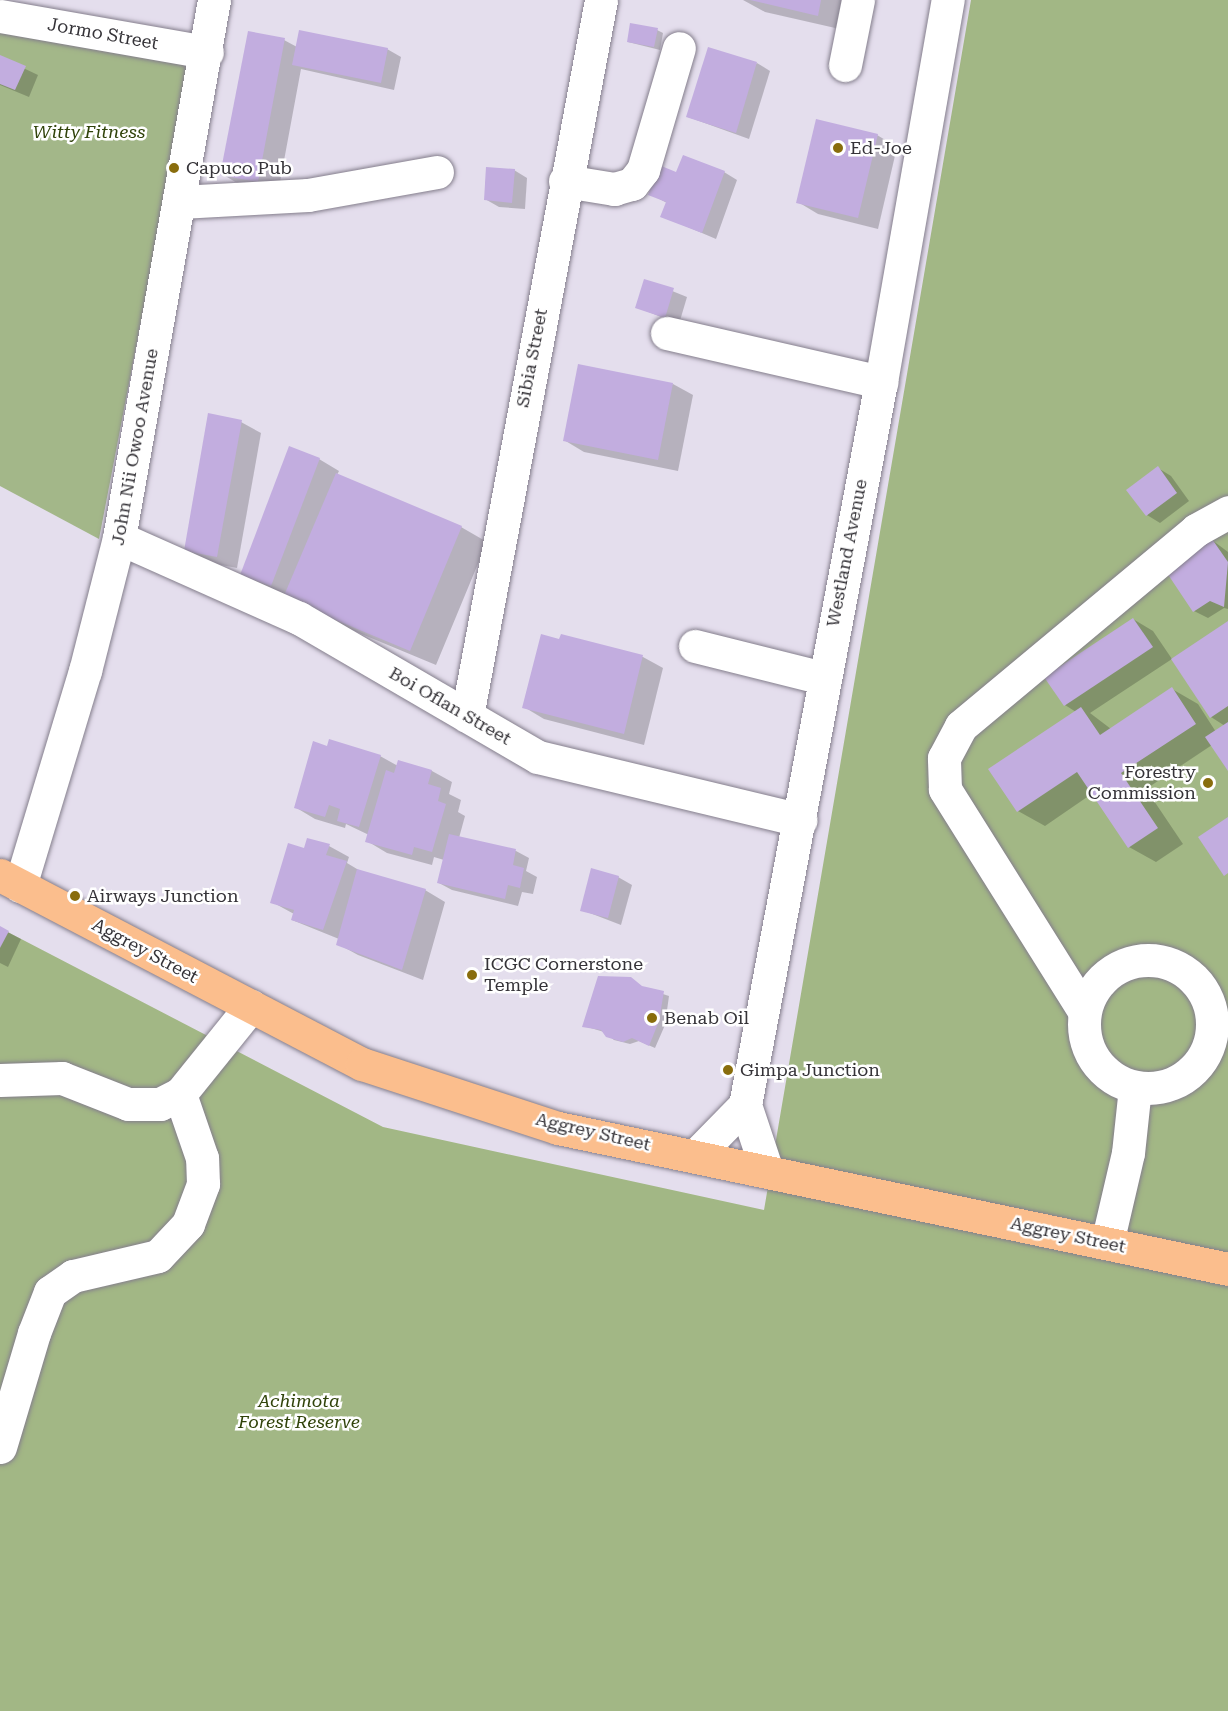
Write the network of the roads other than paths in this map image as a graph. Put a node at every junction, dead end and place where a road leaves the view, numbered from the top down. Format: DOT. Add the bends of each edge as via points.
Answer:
graph roads {
  1 [pos="214,0"];
  2 [pos="601,0"];
  3 [pos="858,0"];
  4 [pos="948,0"];
  5 [pos="0,16"];
  6 [pos="678,48"];
  7 [pos="207,52"];
  8 [pos="845,65"];
  9 [pos="437,172"];
  10 [pos="565,181"];
  11 [pos="180,202"];
  12 [pos="667,333"];
  13 [pos="881,382"];
  14 [pos="1228,512"];
  15 [pos="119,538"];
  16 [pos="695,646"];
  17 [pos="823,678"];
  18 [pos="467,716"];
  19 [pos="801,820"];
  20 [pos="10,880"];
  21 [pos="1218,995"];
  22 [pos="251,1006"];
  23 [pos="1084,1011"];
  24 [pos="1228,1066"];
  25 [pos="1194,1070"];
  26 [pos="0,1080"];
  27 [pos="1135,1088"];
  28 [pos="180,1094"];
  29 [pos="745,1105"];
  30 [pos="696,1155"];
  31 [pos="767,1171"];
  32 [pos="1107,1243"];
  33 [pos="1228,1269"];
  34 [pos="0,1447"];
  1 -- 7 [label="street, John Nii Owoo Avenue"];
  2 -- 10 [label="street, Sibia Street"];
  3 -- 8 [label="street"];
  4 -- 13 [label="street, Westland Avenue"];
  5 -- 7 [label="street, Jormo Street"];
  6 -- 10 [label="street" via="644,170 632,184 614,189"];
  7 -- 11 [label="street, John Nii Owoo Avenue"];
  9 -- 11 [label="street" via="308,195"];
  10 -- 18 [label="street, Sibia Street"];
  11 -- 15 [label="street, John Nii Owoo Avenue"];
  12 -- 13 [label="street"];
  13 -- 17 [label="street, Westland Avenue"];
  14 -- 23 [label="street" via="1196,530 961,726 945,758 945,789"];
  15 -- 18 [label="street, Boi Oflan Street" via="299,618"];
  15 -- 20 [label="street, John Nii Owoo Avenue" via="86,671"];
  16 -- 17 [label="street"];
  17 -- 19 [label="street, Westland Avenue"];
  18 -- 19 [label="street, Boi Oflan Street" via="538,757"];
  19 -- 29 [label="street, Westland Avenue"];
  20 -- 22 [label="main road, Aggrey Street"];
  21 -- 23 [label="street" via="1185,972 1153,959 1130,962 1109,972 1093,989"];
  21 -- 25 [label="street" via="1210,1041"];
  22 -- 28 [label="street"];
  22 -- 30 [label="main road, Aggrey Street" via="362,1064 558,1128"];
  23 -- 27 [label="street" via="1084,1036 1094,1059 1111,1078"];
  24 -- 25 [label="street"];
  25 -- 27 [label="street" via="1176,1083 1156,1089"];
  26 -- 28 [label="street" via="62,1078 128,1104 160,1104"];
  27 -- 32 [label="street" via="1128,1153"];
  28 -- 34 [label="street" via="202,1158 203,1184 188,1224 158,1256 73,1276 50,1292"];
  29 -- 30 [label="street"];
  29 -- 31 [label="street, Westland Avenue"];
  30 -- 31 [label="main road, Aggrey Street"];
  31 -- 32 [label="main road, Aggrey Street"];
  32 -- 33 [label="main road, Aggrey Street"];
}
